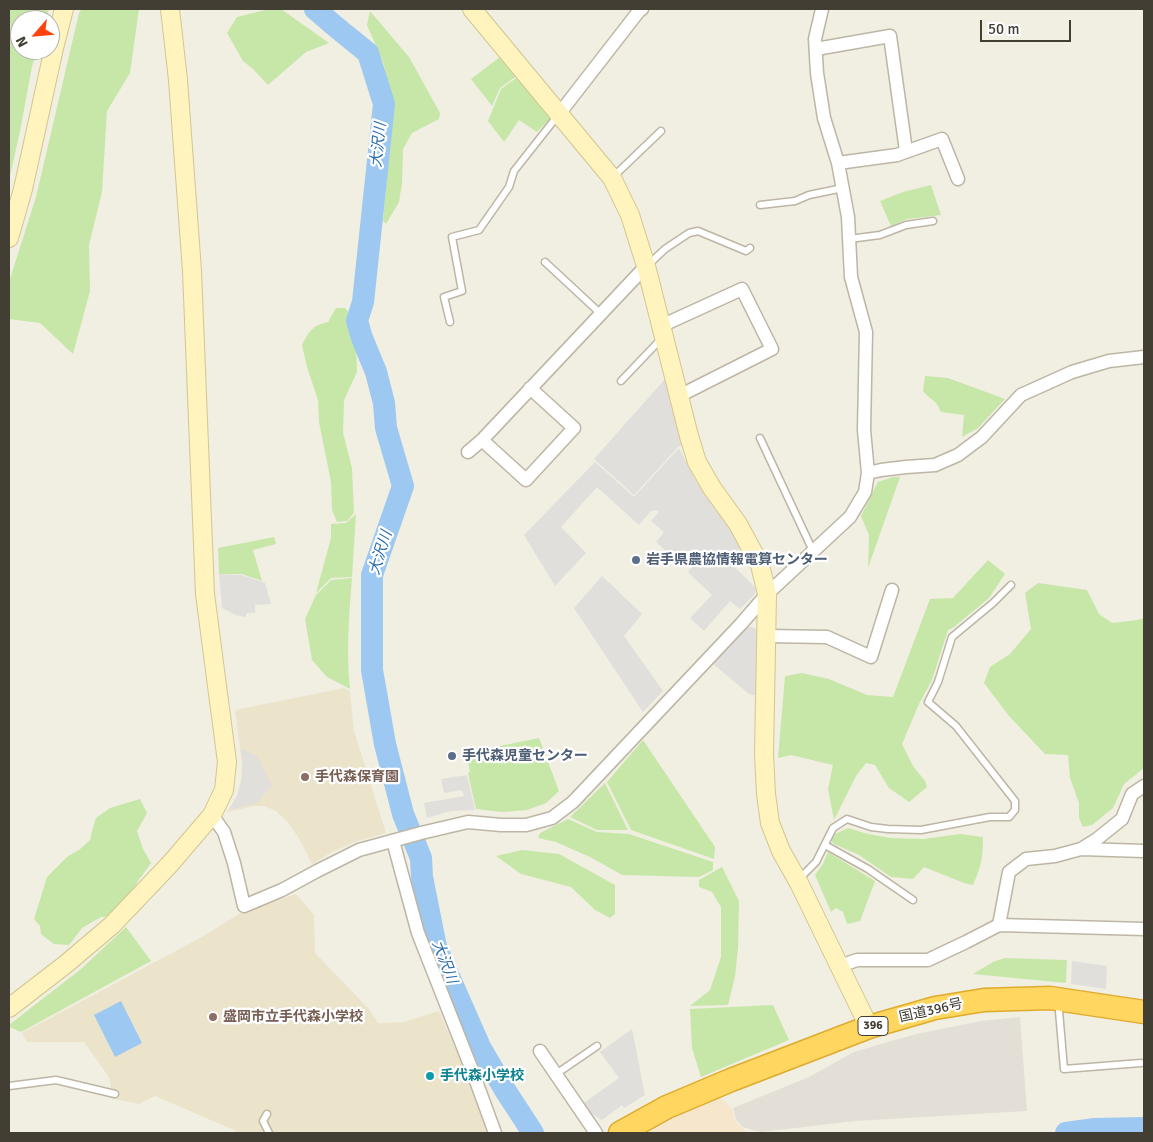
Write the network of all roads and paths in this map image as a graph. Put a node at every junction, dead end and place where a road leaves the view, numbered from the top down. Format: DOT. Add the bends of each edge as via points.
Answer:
graph roads {
  1 [pos="64,9"];
  2 [pos="170,9"];
  3 [pos="472,9"];
  4 [pos="639,9"];
  5 [pos="822,9"];
  6 [pos="816,49"];
  7 [pos="560,114"];
  8 [pos="661,131"];
  9 [pos="906,151"];
  10 [pos="838,163"];
  11 [pos="612,178"];
  12 [pos="958,179"];
  13 [pos="842,188"];
  14 [pos="760,205"];
  15 [pos="933,221"];
  16 [pos="9,238"];
  17 [pos="849,239"];
  18 [pos="750,248"];
  19 [pos="545,262"];
  20 [pos="646,266"];
  21 [pos="601,314"];
  22 [pos="450,322"];
  23 [pos="662,331"];
  24 [pos="1144,357"];
  25 [pos="621,381"];
  26 [pos="530,388"];
  27 [pos="679,396"];
  28 [pos="760,438"];
  29 [pos="482,440"];
  30 [pos="468,452"];
  31 [pos="868,473"];
  32 [pos="813,551"];
  33 [pos="1011,585"];
  34 [pos="892,590"];
  35 [pos="767,594"];
  36 [pos="766,636"];
  37 [pos="1144,786"];
  38 [pos="212,815"];
  39 [pos="395,840"];
  40 [pos="825,845"];
  41 [pos="1081,849"];
  42 [pos="1144,851"];
  43 [pos="797,880"];
  44 [pos="913,900"];
  45 [pos="999,924"];
  46 [pos="1144,929"];
  47 [pos="840,966"];
  48 [pos="1061,1000"];
  49 [pos="9,1008"];
  50 [pos="1144,1012"];
  51 [pos="869,1027"];
  52 [pos="598,1046"];
  53 [pos="540,1051"];
  54 [pos="1141,1063"];
  55 [pos="556,1074"];
  56 [pos="9,1086"];
  57 [pos="115,1094"];
  58 [pos="267,1114"];
  59 [pos="268,1133"];
  60 [pos="495,1133"];
  61 [pos="596,1133"];
  62 [pos="620,1133"];
  1 -- 16 [label="street"];
  2 -- 38 [label="street" via="192,271 205,594 227,762 224,790"];
  3 -- 7 [label="street"];
  4 -- 7 [label="street"];
  5 -- 6 [label="street"];
  6 -- 9 [label="street" via="890,36"];
  6 -- 10 [label="street" via="824,118"];
  7 -- 11 [label="street"];
  7 -- 22 [label="lane" via="514,171 509,187 479,230 452,237 462,291 444,296"];
  8 -- 11 [label="lane"];
  9 -- 10 [label="street"];
  9 -- 12 [label="street" via="942,139"];
  10 -- 13 [label="street"];
  11 -- 20 [label="street" via="630,215"];
  13 -- 14 [label="lane" via="795,201"];
  13 -- 17 [label="street"];
  15 -- 17 [label="lane" via="906,225 880,235"];
  17 -- 31 [label="street" via="851,276 866,332 864,430"];
  18 -- 20 [label="lane" via="746,251 698,231 689,233 665,249"];
  19 -- 21 [label="lane"];
  20 -- 21 [label="street"];
  20 -- 23 [label="street"];
  21 -- 26 [label="street"];
  23 -- 25 [label="lane"];
  23 -- 27 [label="street"];
  23 -- 27 [label="street" via="742,289 772,349"];
  24 -- 31 [label="street" via="1109,361 1072,372 1021,395 982,437 958,455 935,465"];
  26 -- 29 [label="street"];
  26 -- 29 [label="street" via="574,428 526,480"];
  27 -- 35 [label="street" via="697,462 747,540 760,566"];
  28 -- 32 [label="lane"];
  29 -- 30 [label="street"];
  31 -- 32 [label="street" via="865,492 850,517"];
  32 -- 35 [label="street"];
  33 -- 40 [label="lane" via="952,637 928,702 956,726 1015,801 1015,810 1008,817 990,817 922,830 871,827 847,819 833,828"];
  34 -- 36 [label="street" via="871,657 827,638"];
  35 -- 36 [label="street"];
  35 -- 39 [label="street" via="573,802 552,818 526,825 468,822"];
  36 -- 43 [label="street" via="766,794 770,823"];
  37 -- 41 [label="street" via="1132,794 1122,819"];
  38 -- 39 [label="street" via="224,832 244,906 359,850"];
  38 -- 49 [label="street" via="112,925"];
  39 -- 60 [label="street" via="418,933"];
  40 -- 43 [label="lane" via="816,862"];
  40 -- 44 [label="lane"];
  41 -- 42 [label="street"];
  41 -- 45 [label="street" via="1026,859 1009,872"];
  43 -- 47 [label="street"];
  45 -- 46 [label="street"];
  45 -- 47 [label="street" via="928,960 857,960"];
  47 -- 51 [label="street"];
  48 -- 50 [label="highway, 国道396号 / 396"];
  48 -- 51 [label="highway, 国道396号 / 396" via="984,1000 935,1008"];
  48 -- 54 [label="lane" via="1064,1069"];
  51 -- 62 [label="highway, 国道396号 / 396" via="667,1107"];
  52 -- 55 [label="lane"];
  53 -- 55 [label="street"];
  55 -- 61 [label="street"];
  56 -- 57 [label="lane" via="56,1080"];
  58 -- 59 [label="lane" via="264,1121"];
}
